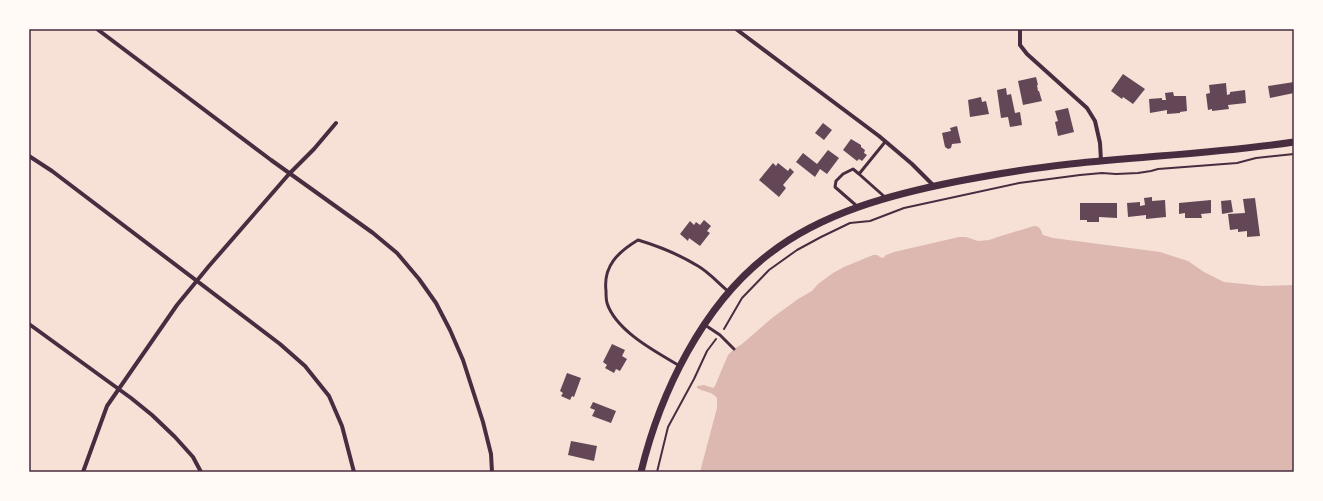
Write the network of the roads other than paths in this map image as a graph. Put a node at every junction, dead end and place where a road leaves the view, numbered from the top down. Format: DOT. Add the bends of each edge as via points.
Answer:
graph roads {
  1 [pos="97,29"];
  2 [pos="736,29"];
  3 [pos="1020,29"];
  4 [pos="336,123"];
  5 [pos="885,142"];
  6 [pos="1294,142"];
  7 [pos="29,156"];
  8 [pos="1101,161"];
  9 [pos="289,174"];
  10 [pos="859,174"];
  11 [pos="934,186"];
  12 [pos="886,198"];
  13 [pos="858,207"];
  14 [pos="198,280"];
  15 [pos="729,292"];
  16 [pos="29,324"];
  17 [pos="705,325"];
  18 [pos="734,349"];
  19 [pos="680,366"];
  20 [pos="119,389"];
  21 [pos="83,472"];
  22 [pos="201,472"];
  23 [pos="354,472"];
  24 [pos="492,472"];
  25 [pos="641,472"];
  1 -- 9 [label="street"];
  2 -- 5 [label="street"];
  3 -- 8 [label="street" via="1020,45 1027,54 1081,101 1092,114"];
  4 -- 9 [label="street"];
  5 -- 10 [label="lane"];
  5 -- 11 [label="street"];
  6 -- 8 [label="street" via="1236,150"];
  7 -- 14 [label="street"];
  8 -- 11 [label="street" via="1011,172"];
  9 -- 14 [label="street"];
  9 -- 24 [label="street" via="397,253 436,303 463,360 483,422 491,454"];
  10 -- 12 [label="lane"];
  10 -- 13 [label="lane" via="853,169 843,174 836,181 835,187"];
  11 -- 12 [label="street"];
  12 -- 13 [label="street"];
  13 -- 15 [label="street" via="821,222 786,241 758,263"];
  14 -- 20 [label="street" via="177,305"];
  14 -- 23 [label="street" via="305,366 329,396 342,426"];
  15 -- 17 [label="street"];
  15 -- 19 [label="lane" via="698,266 638,240 625,248 611,263 604,280 607,303 615,317 634,337"];
  16 -- 20 [label="street"];
  17 -- 18 [label="lane"];
  17 -- 19 [label="street"];
  19 -- 25 [label="street" via="660,411"];
  20 -- 21 [label="street" via="107,406"];
  20 -- 22 [label="street" via="175,437 193,456"];
}
